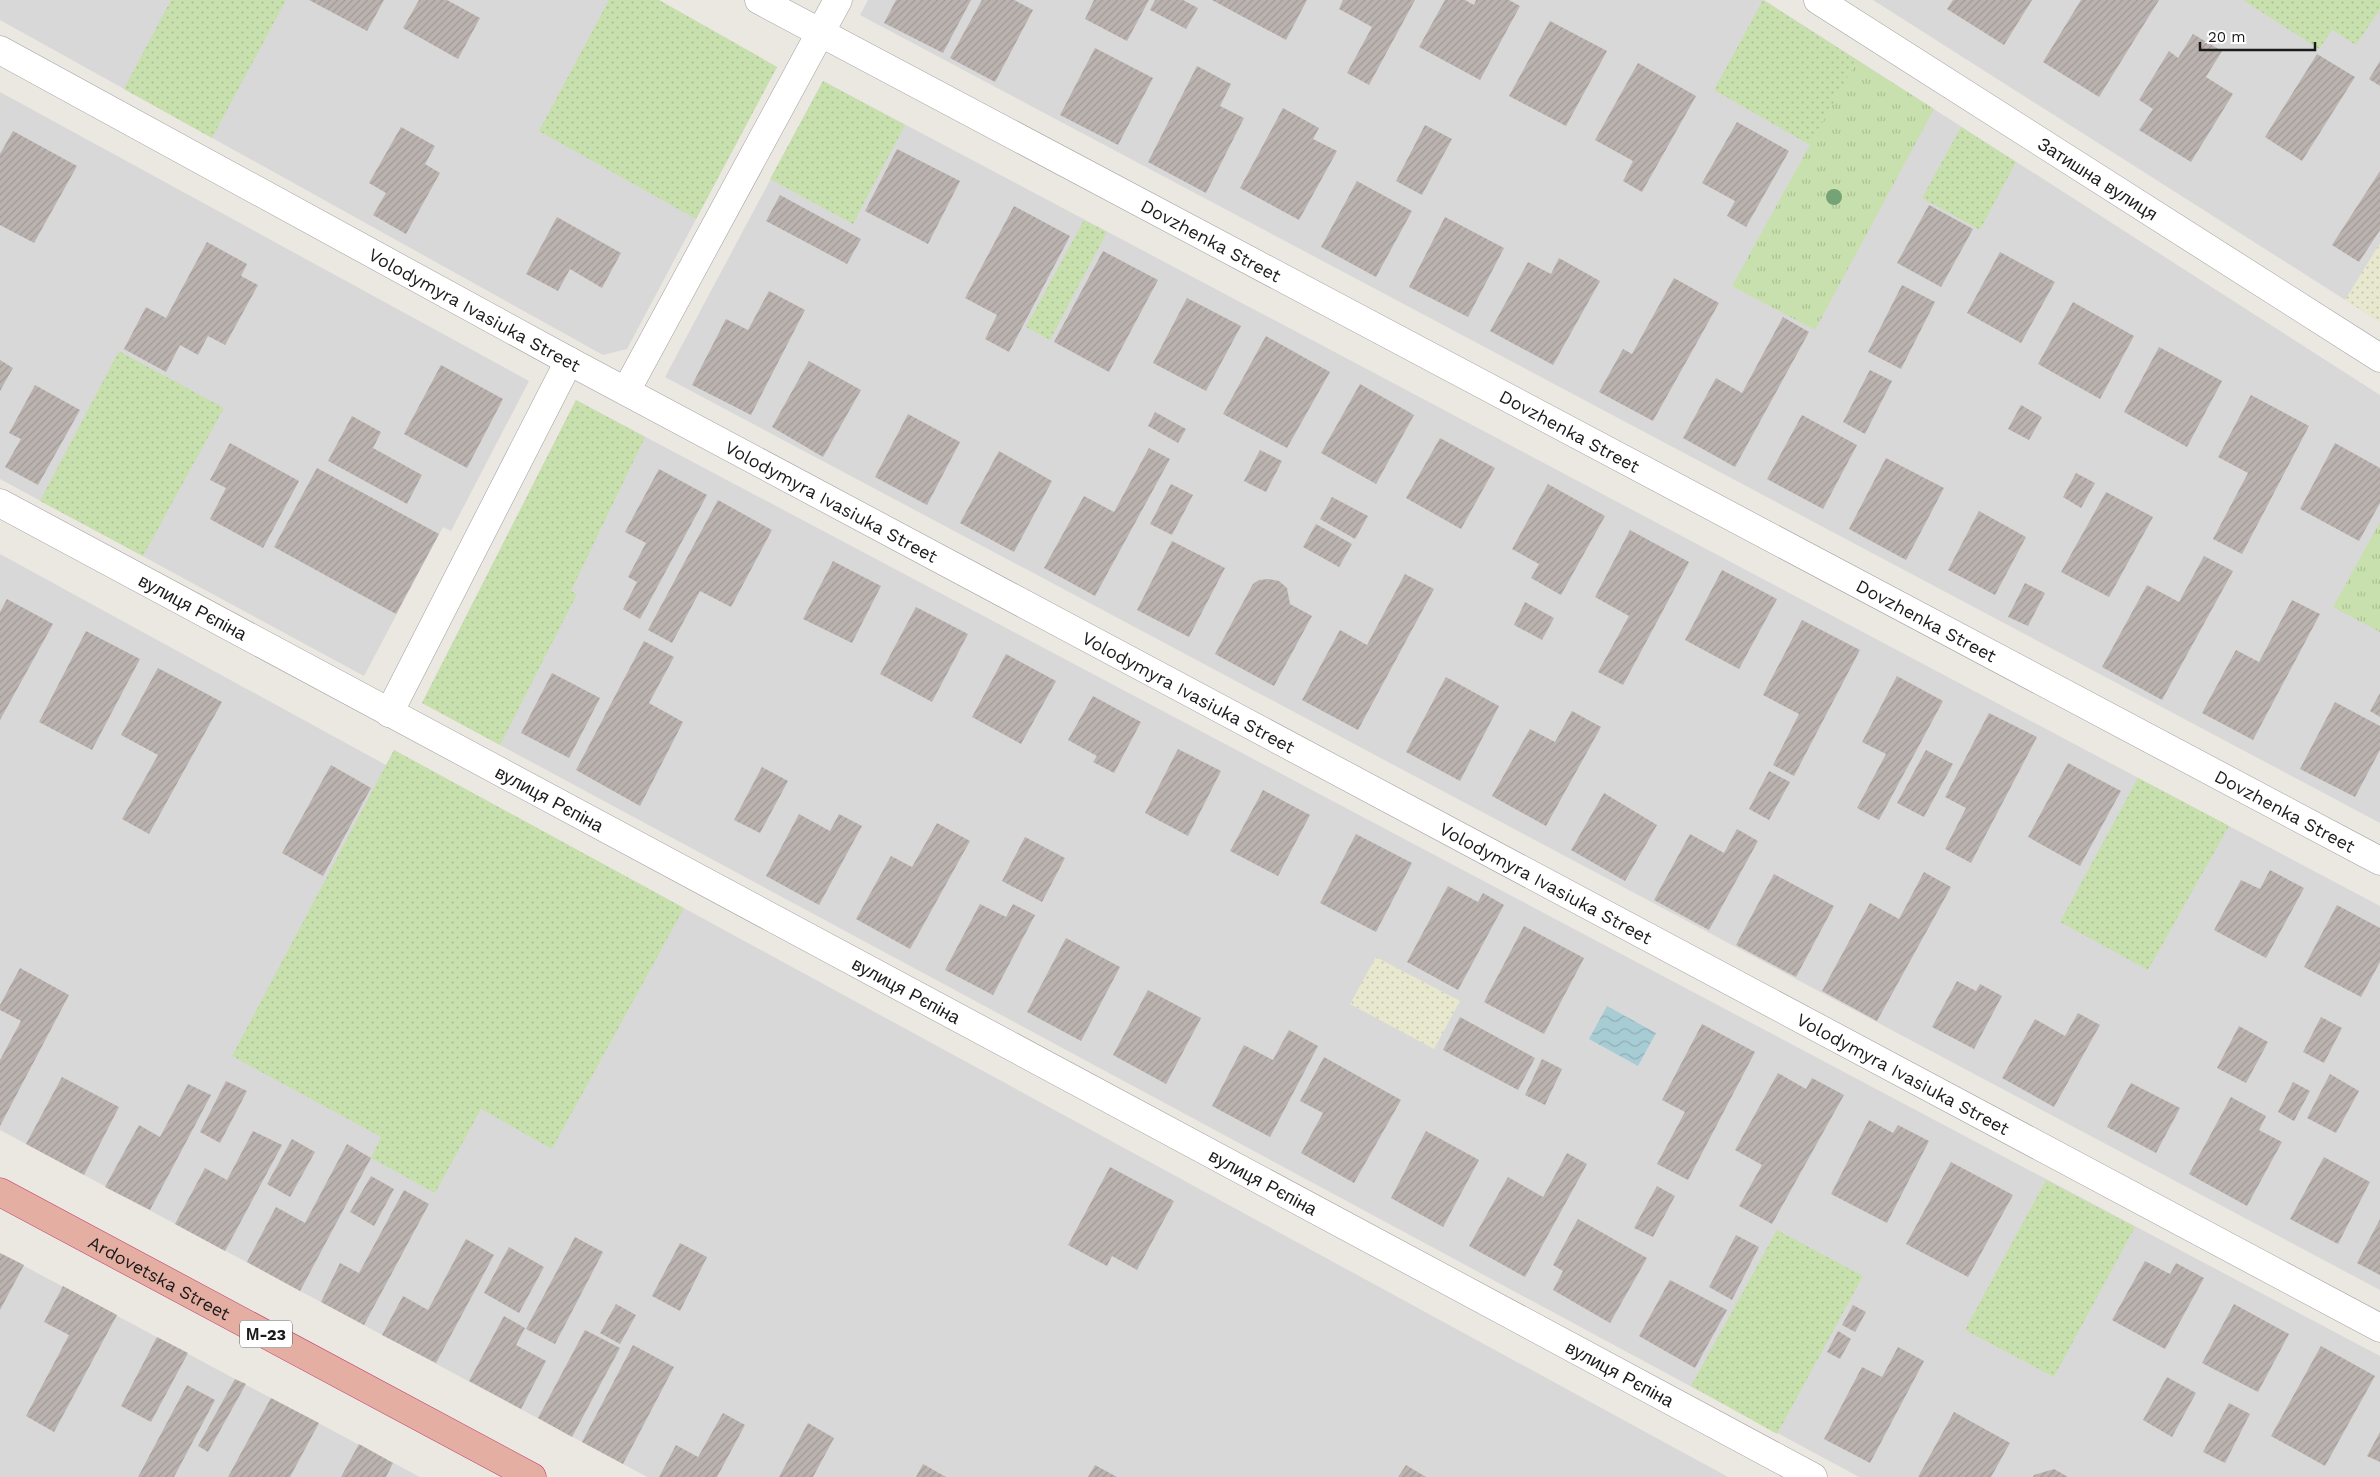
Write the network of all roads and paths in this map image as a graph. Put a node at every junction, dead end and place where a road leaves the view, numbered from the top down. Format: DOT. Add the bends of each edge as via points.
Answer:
graph roads {
  1 [pos="759,0"];
  2 [pos="838,0"];
  3 [pos="1818,0"];
  4 [pos="820,33"];
  5 [pos="0,50"];
  6 [pos="2380,358"];
  7 [pos="569,361"];
  8 [pos="626,391"];
  9 [pos="0,504"];
  10 [pos="389,712"];
  11 [pos="2380,861"];
  12 [pos="0,1192"];
  13 [pos="2380,1328"];
  14 [pos="532,1477"];
  15 [pos="1813,1477"];
  1 -- 4 [label="street, Dovzhenka Street"];
  2 -- 4 [label="street"];
  3 -- 6 [label="street, Затишна вулиця"];
  4 -- 8 [label="street"];
  4 -- 11 [label="street, Dovzhenka Street"];
  5 -- 7 [label="street, Volodymyra Ivasiuka Street"];
  7 -- 8 [label="street, Volodymyra Ivasiuka Street"];
  7 -- 10 [label="street"];
  8 -- 13 [label="street, Volodymyra Ivasiuka Street"];
  9 -- 10 [label="street, вулиця Рєпіна"];
  10 -- 15 [label="street, вулиця Рєпіна"];
  12 -- 14 [label="highway, Ardovetska Street / М-23"];
}
